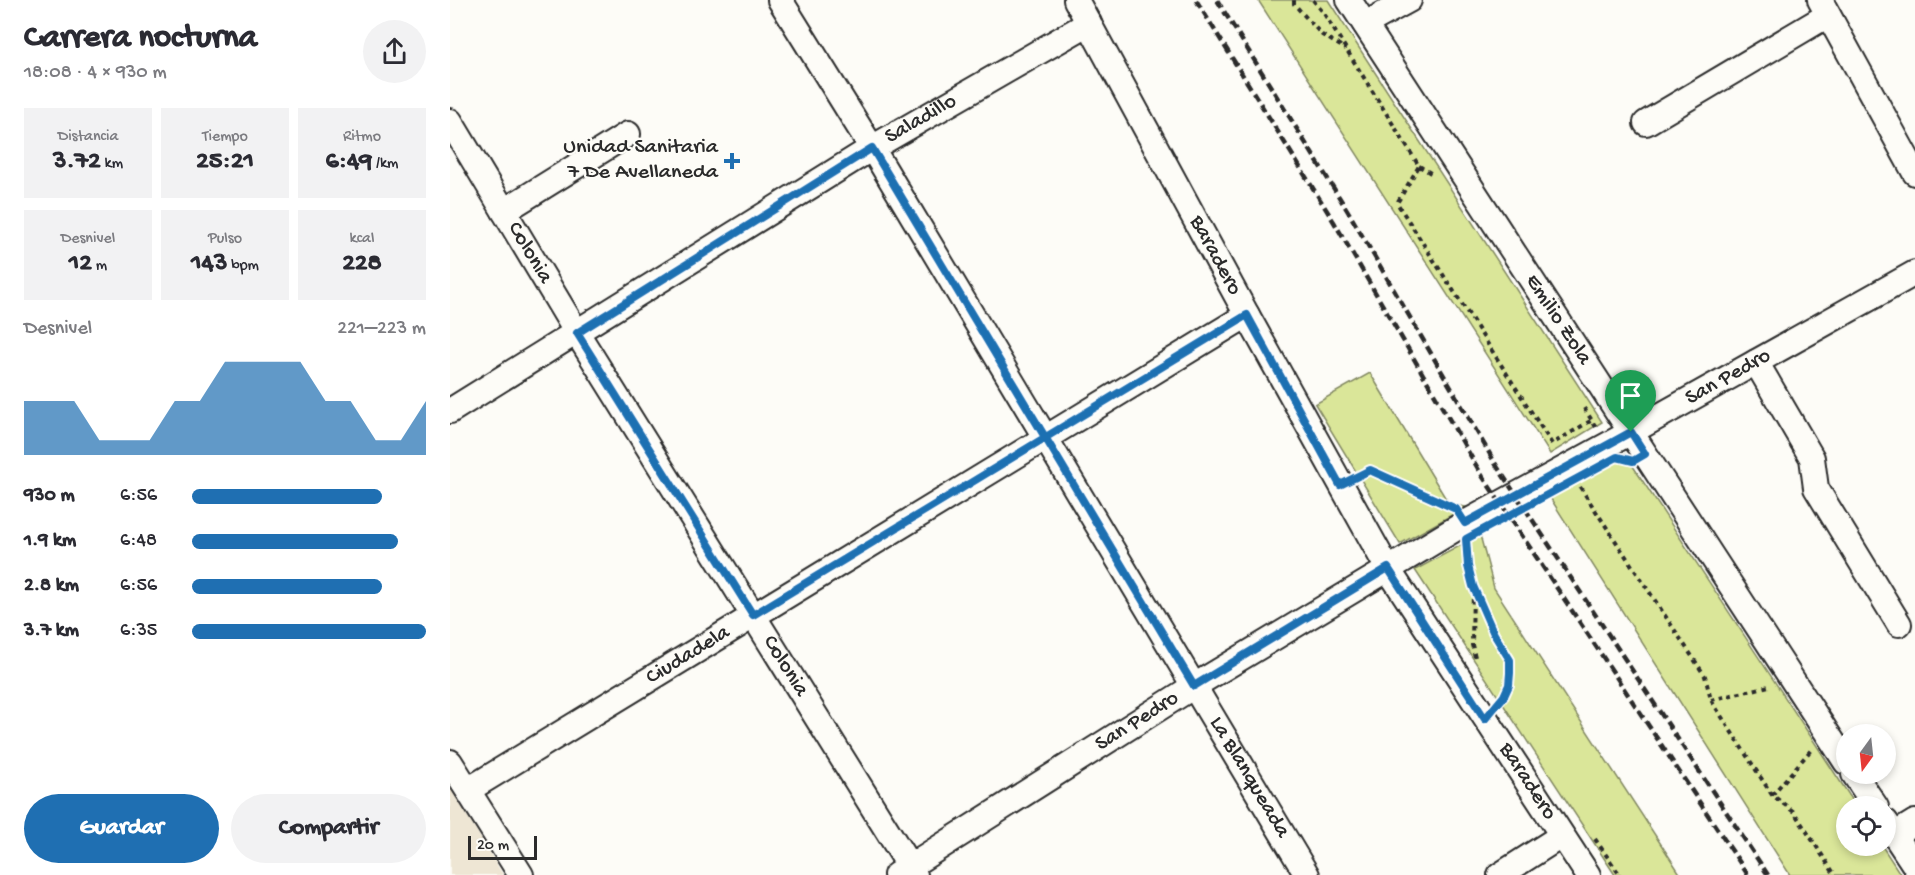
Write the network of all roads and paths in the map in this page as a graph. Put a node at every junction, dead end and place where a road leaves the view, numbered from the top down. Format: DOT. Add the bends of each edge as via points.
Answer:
graph roads {
  1 [pos="780,0"];
  2 [pos="1076,0"];
  3 [pos="1294,0"];
  4 [pos="1313,0"];
  5 [pos="1349,0"];
  6 [pos="1409,0"];
  7 [pos="1824,7"];
  8 [pos="1089,23"];
  9 [pos="1365,24"];
  10 [pos="1347,50"];
  11 [pos="450,121"];
  12 [pos="1646,123"];
  13 [pos="628,134"];
  14 [pos="872,148"];
  15 [pos="1915,173"];
  16 [pos="504,211"];
  17 [pos="1915,273"];
  18 [pos="1247,315"];
  19 [pos="577,333"];
  20 [pos="1756,362"];
  21 [pos="450,411"];
  22 [pos="1592,420"];
  23 [pos="1631,432"];
  24 [pos="1044,438"];
  25 [pos="1356,465"];
  26 [pos="1351,479"];
  27 [pos="1576,480"];
  28 [pos="1367,483"];
  29 [pos="1465,523"];
  30 [pos="1388,568"];
  31 [pos="1473,586"];
  32 [pos="753,615"];
  33 [pos="1899,624"];
  34 [pos="1466,652"];
  35 [pos="1795,680"];
  36 [pos="1194,686"];
  37 [pos="1711,700"];
  38 [pos="1485,719"];
  39 [pos="1827,731"];
  40 [pos="1836,746"];
  41 [pos="450,762"];
  42 [pos="468,790"];
  43 [pos="1772,795"];
  44 [pos="1915,822"];
  45 [pos="1896,827"];
  46 [pos="1562,836"];
  47 [pos="1593,836"];
  48 [pos="1896,837"];
  49 [pos="1915,866"];
  50 [pos="907,872"];
  51 [pos="521,875"];
  52 [pos="1307,875"];
  53 [pos="1500,875"];
  54 [pos="1588,875"];
  55 [pos="1620,875"];
  56 [pos="1835,875"];
  1 -- 14 [label="street, La Blanqueada"];
  2 -- 8 [label="street, Baradero"];
  3 -- 10 [label="path" via="1322,35"];
  4 -- 10 [label="path"];
  5 -- 9 [label="street, Emilio Zola"];
  6 -- 9 [label="street"];
  7 -- 12 [label="street"];
  7 -- 15 [label="street"];
  8 -- 14 [label="street, Saladillo"];
  8 -- 18 [label="street, Baradero"];
  9 -- 23 [label="street, Emilio Zola"];
  10 -- 22 [label="path" via="1419,166 1397,203 1552,444"];
  11 -- 16 [label="street, Colonia"];
  13 -- 16 [label="street"];
  14 -- 19 [label="street, Saladillo"];
  14 -- 24 [label="street, La Blanqueada"];
  16 -- 19 [label="street, Colonia"];
  17 -- 20 [label="street, San Pedro"];
  18 -- 24 [label="street, Ciudadela"];
  18 -- 26 [label="street, Baradero"];
  19 -- 21 [label="street, Saladillo"];
  19 -- 32 [label="street, Colonia"];
  20 -- 23 [label="street, San Pedro"];
  20 -- 33 [label="street" via="1812,458 1816,488"];
  23 -- 29 [label="street, San Pedro"];
  23 -- 35 [label="street, Emilio Zola"];
  24 -- 32 [label="street, Ciudadela"];
  24 -- 36 [label="street, La Blanqueada"];
  25 -- 26 [label="path"];
  26 -- 28 [label="path"];
  26 -- 29 [label="path" via="1370,470 1456,509"];
  26 -- 30 [label="street, Baradero"];
  27 -- 37 [label="path" via="1705,676"];
  29 -- 30 [label="street, San Pedro"];
  29 -- 31 [label="path"];
  30 -- 36 [label="street, San Pedro"];
  30 -- 38 [label="street, Baradero"];
  31 -- 34 [label="path" via="1475,663"];
  31 -- 38 [label="path" via="1510,660 1509,685"];
  32 -- 42 [label="street, Ciudadela"];
  32 -- 50 [label="street, Colonia"];
  35 -- 37 [label="path"];
  35 -- 39 [label="street, Emilio Zola"];
  36 -- 50 [label="street, San Pedro"];
  36 -- 52 [label="street, La Blanqueada"];
  37 -- 43 [label="path"];
  38 -- 46 [label="street, Baradero"];
  39 -- 40 [label="street, Emilio Zola"];
  39 -- 43 [label="path"];
  41 -- 42 [label="street"];
  42 -- 51 [label="street"];
  43 -- 56 [label="path" via="1794,812"];
  44 -- 45 [label="street"];
  46 -- 53 [label="street"];
  46 -- 54 [label="street, Baradero"];
  47 -- 55 [label="path"];
  48 -- 49 [label="street"];
}
